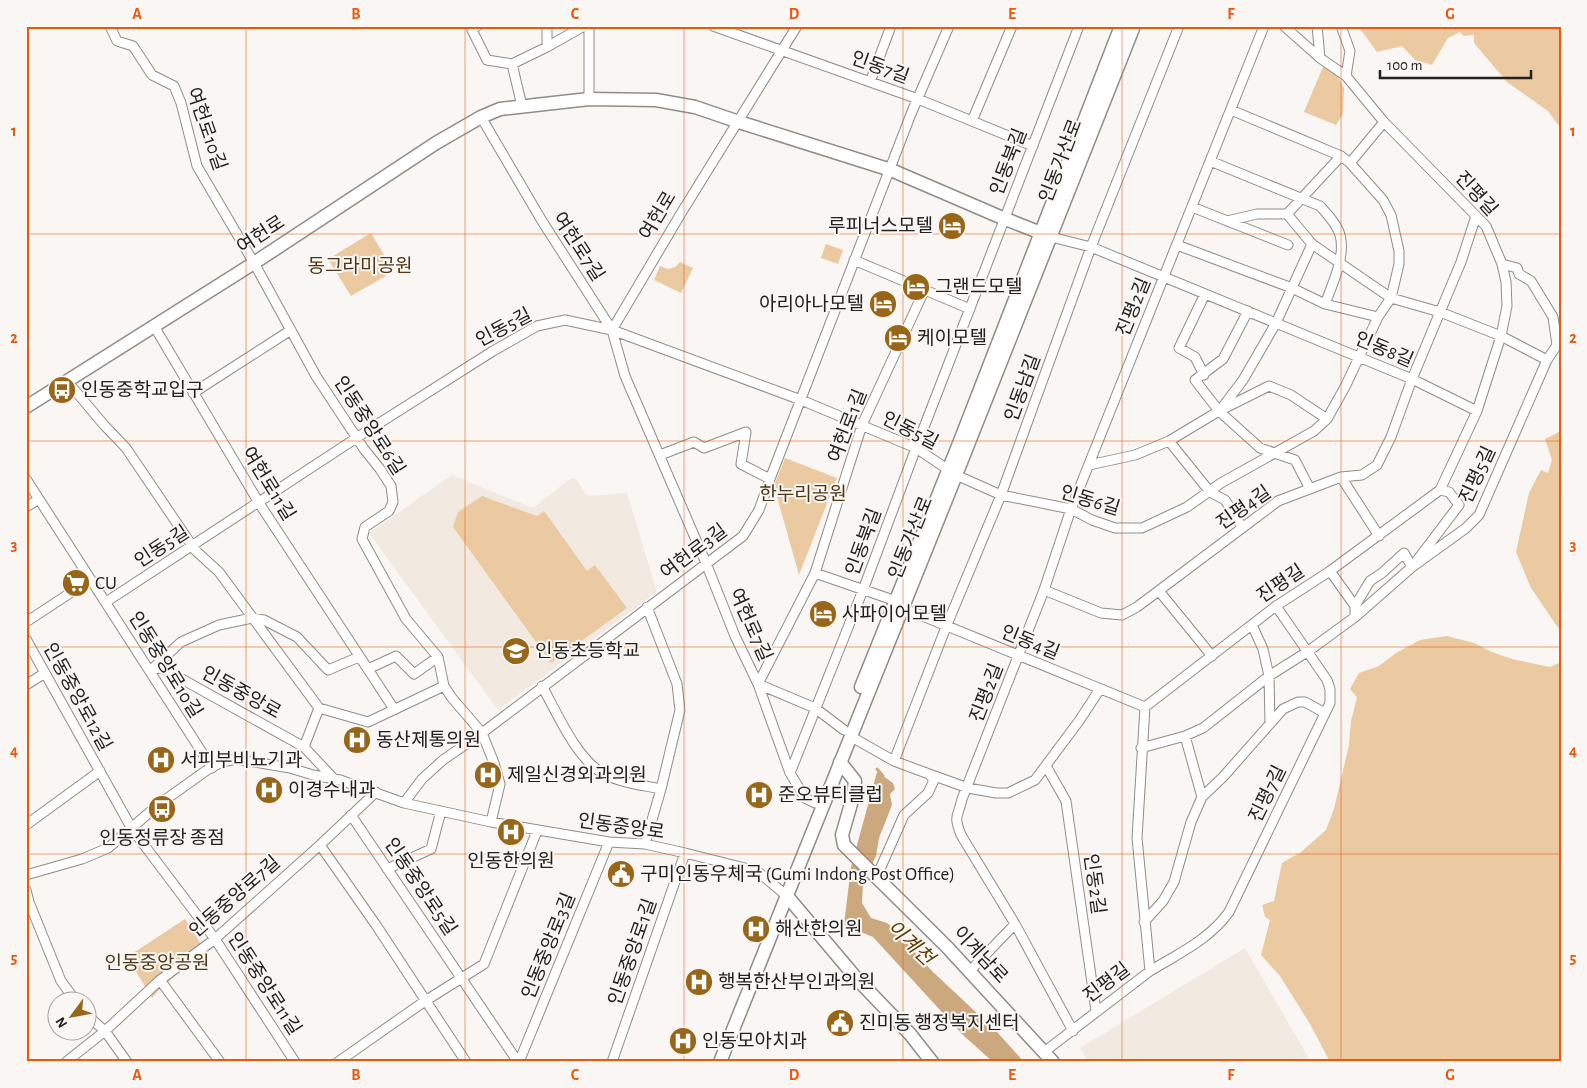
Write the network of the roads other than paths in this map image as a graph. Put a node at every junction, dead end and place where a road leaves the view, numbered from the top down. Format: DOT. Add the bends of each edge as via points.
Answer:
graph roads {
  1 [pos="110,26"];
  2 [pos="547,26"];
  3 [pos="584,26"];
  4 [pos="589,26"];
  5 [pos="713,26"];
  6 [pos="797,26"];
  7 [pos="949,26"];
  8 [pos="1012,26"];
  9 [pos="1079,26"];
  10 [pos="1121,26"];
  11 [pos="1134,26"];
  12 [pos="1180,26"];
  13 [pos="1264,26"];
  14 [pos="1284,26"];
  15 [pos="1317,26"];
  16 [pos="1341,26"];
  17 [pos="475,28"];
  18 [pos="887,28"];
  19 [pos="547,47"];
  20 [pos="783,50"];
  21 [pos="1320,58"];
  22 [pos="512,64"];
  23 [pos="1346,76"];
  24 [pos="870,82"];
  25 [pos="589,99"];
  26 [pos="918,99"];
  27 [pos="522,106"];
  28 [pos="1231,110"];
  29 [pos="481,117"];
  30 [pos="972,121"];
  31 [pos="739,122"];
  32 [pos="1384,122"];
  33 [pos="1033,146"];
  34 [pos="1341,156"];
  35 [pos="1210,161"];
  36 [pos="1350,163"];
  37 [pos="890,170"];
  38 [pos="1302,198"];
  39 [pos="1192,207"];
  40 [pos="1287,214"];
  41 [pos="1476,216"];
  42 [pos="1005,218"];
  43 [pos="1227,221"];
  44 [pos="1046,235"];
  45 [pos="1312,244"];
  46 [pos="1177,245"];
  47 [pos="1288,245"];
  48 [pos="1091,246"];
  49 [pos="854,260"];
  50 [pos="254,262"];
  51 [pos="1340,262"];
  52 [pos="1502,264"];
  53 [pos="1164,277"];
  54 [pos="1292,288"];
  55 [pos="924,291"];
  56 [pos="1205,294"];
  57 [pos="1391,298"];
  58 [pos="1325,304"];
  59 [pos="970,309"];
  60 [pos="1248,311"];
  61 [pos="1440,312"];
  62 [pos="1378,317"];
  63 [pos="1276,323"];
  64 [pos="154,326"];
  65 [pos="291,330"];
  66 [pos="612,330"];
  67 [pos="1501,336"];
  68 [pos="1360,358"];
  69 [pos="1547,360"];
  70 [pos="1204,375"];
  71 [pos="1412,379"];
  72 [pos="66,381"];
  73 [pos="193,393"];
  74 [pos="802,400"];
  75 [pos="26,407"];
  76 [pos="1219,411"];
  77 [pos="1477,411"];
  78 [pos="1327,419"];
  79 [pos="862,426"];
  80 [pos="357,438"];
  81 [pos="1169,441"];
  82 [pos="916,448"];
  83 [pos="1277,453"];
  84 [pos="660,455"];
  85 [pos="1089,465"];
  86 [pos="952,473"];
  87 [pos="1341,478"];
  88 [pos="26,479"];
  89 [pos="770,479"];
  90 [pos="1310,489"];
  91 [pos="1440,490"];
  92 [pos="1210,492"];
  93 [pos="1001,496"];
  94 [pos="39,499"];
  95 [pos="260,503"];
  96 [pos="26,507"];
  97 [pos="1070,509"];
  98 [pos="1242,527"];
  99 [pos="1379,536"];
  100 [pos="193,547"];
  101 [pos="706,563"];
  102 [pos="1412,567"];
  103 [pos="1330,571"];
  104 [pos="814,573"];
  105 [pos="90,580"];
  106 [pos="863,590"];
  107 [pos="1044,590"];
  108 [pos="1160,591"];
  109 [pos="106,602"];
  110 [pos="900,604"];
  111 [pos="1276,606"];
  112 [pos="1355,606"];
  113 [pos="647,608"];
  114 [pos="1355,617"];
  115 [pos="252,618"];
  116 [pos="26,622"];
  117 [pos="1252,625"];
  118 [pos="946,627"];
  119 [pos="26,639"];
  120 [pos="1306,652"];
  121 [pos="1019,655"];
  122 [pos="1212,656"];
  123 [pos="359,657"];
  124 [pos="438,657"];
  125 [pos="151,669"];
  126 [pos="368,669"];
  127 [pos="45,673"];
  128 [pos="1269,676"];
  129 [pos="758,684"];
  130 [pos="26,685"];
  131 [pos="444,686"];
  132 [pos="542,686"];
  133 [pos="1100,689"];
  134 [pos="1145,707"];
  135 [pos="319,708"];
  136 [pos="815,708"];
  137 [pos="394,710"];
  138 [pos="1325,713"];
  139 [pos="1270,724"];
  140 [pos="482,733"];
  141 [pos="847,733"];
  142 [pos="1185,736"];
  143 [pos="304,747"];
  144 [pos="1141,748"];
  145 [pos="894,761"];
  146 [pos="840,762"];
  147 [pos="1046,766"];
  148 [pos="212,768"];
  149 [pos="100,771"];
  150 [pos="790,773"];
  151 [pos="929,774"];
  152 [pos="334,779"];
  153 [pos="968,788"];
  154 [pos="661,789"];
  155 [pos="376,792"];
  156 [pos="1202,797"];
  157 [pos="404,803"];
  158 [pos="815,804"];
  159 [pos="441,811"];
  160 [pos="351,815"];
  161 [pos="491,822"];
  162 [pos="26,825"];
  163 [pos="132,829"];
  164 [pos="537,831"];
  165 [pos="609,842"];
  166 [pos="646,844"];
  167 [pos="320,845"];
  168 [pos="685,853"];
  169 [pos="387,869"];
  170 [pos="26,875"];
  171 [pos="876,876"];
  172 [pos="26,890"];
  173 [pos="784,893"];
  174 [pos="1144,922"];
  175 [pos="1015,924"];
  176 [pos="215,939"];
  177 [pos="1150,971"];
  178 [pos="969,972"];
  179 [pos="462,979"];
  180 [pos="160,980"];
  181 [pos="67,990"];
  182 [pos="425,1001"];
  183 [pos="1096,1011"];
  184 [pos="98,1025"];
  185 [pos="105,1031"];
  186 [pos="1073,1031"];
  187 [pos="1044,1052"];
  188 [pos="66,1062"];
  189 [pos="127,1062"];
  190 [pos="220,1062"];
  191 [pos="295,1062"];
  192 [pos="338,1062"];
  193 [pos="466,1062"];
  194 [pos="518,1062"];
  195 [pos="612,1062"];
  196 [pos="712,1062"];
  197 [pos="720,1062"];
  198 [pos="932,1062"];
  199 [pos="1053,1062"];
  1 -- 50 [label="street, 여헌로10길" via="117,41 133,46 152,75 174,86 198,166"];
  2 -- 19 [label="street"];
  3 -- 19 [label="street"];
  4 -- 25 [label="street"];
  5 -- 20 [label="street, 인동7길"];
  6 -- 20 [label="street"];
  7 -- 26 [label="street"];
  8 -- 30 [label="street"];
  9 -- 33 [label="street, 인동북길"];
  10 -- 44 [label="street, 인동가산로"];
  11 -- 44 [label="street, 인동가산로"];
  12 -- 48 [label="street, 인동남길"];
  13 -- 28 [label="street, 진평2길"];
  14 -- 21 [label="street, 진평길"];
  15 -- 21 [label="street"];
  16 -- 23 [label="street" via="1350,51"];
  17 -- 22 [label="street" via="487,60"];
  18 -- 24 [label="street"];
  19 -- 22 [label="street"];
  20 -- 24 [label="street, 인동7길"];
  20 -- 31 [label="street"];
  21 -- 23 [label="street, 진평길"];
  22 -- 27 [label="street"];
  23 -- 32 [label="street, 진평길"];
  24 -- 26 [label="street, 인동7길"];
  25 -- 27 [label="street, 여헌로"];
  25 -- 31 [label="street, 여헌로" via="656,100 695,107"];
  26 -- 30 [label="street, 인동7길"];
  26 -- 37 [label="street"];
  27 -- 29 [label="street, 여헌로" via="500,109"];
  28 -- 34 [label="street"];
  28 -- 35 [label="street, 진평2길"];
  29 -- 50 [label="street, 여헌로"];
  29 -- 66 [label="street, 여헌로7길" via="542,221"];
  30 -- 33 [label="street, 인동7길"];
  31 -- 37 [label="street, 여헌로"];
  31 -- 66 [label="street, 여헌로"];
  32 -- 36 [label="street"];
  32 -- 41 [label="street, 진평길"];
  33 -- 42 [label="street, 인동북길"];
  34 -- 36 [label="street"];
  34 -- 38 [label="street"];
  35 -- 38 [label="street"];
  35 -- 39 [label="street, 진평2길"];
  36 -- 57 [label="street" via="1383,200 1391,215 1399,251"];
  37 -- 42 [label="street, 여헌로"];
  37 -- 49 [label="street, 여헌로3길"];
  38 -- 40 [label="street"];
  38 -- 51 [label="street" via="1320,206 1336,227 1341,236"];
  39 -- 43 [label="street"];
  39 -- 46 [label="street, 진평2길"];
  40 -- 43 [label="street" via="1258,214"];
  40 -- 45 [label="street"];
  41 -- 52 [label="street, 진평길" via="1486,226"];
  41 -- 61 [label="street, 진평4길"];
  42 -- 44 [label="street, 여헌로"];
  42 -- 59 [label="street, 인동북길"];
  43 -- 47 [label="street"];
  44 -- 48 [label="street, 인동8길"];
  44 -- 86 [label="street, 인동가산로"];
  45 -- 51 [label="street"];
  45 -- 54 [label="street"];
  46 -- 53 [label="street, 진평2길"];
  46 -- 54 [label="street"];
  48 -- 53 [label="street, 인동8길"];
  48 -- 93 [label="street, 인동남길"];
  49 -- 55 [label="street"];
  49 -- 74 [label="street, 여헌로3길"];
  50 -- 64 [label="street, 여헌로"];
  50 -- 65 [label="street, 인동중앙로6길"];
  51 -- 57 [label="street"];
  51 -- 58 [label="street"];
  52 -- 67 [label="street, 진평길" via="1507,306"];
  52 -- 69 [label="street, 진평5길" via="1516,268 1519,274 1531,281 1553,317 1558,345"];
  53 -- 56 [label="street, 인동8길"];
  53 -- 85 [label="street, 진평2길"];
  54 -- 58 [label="street"];
  54 -- 63 [label="street"];
  55 -- 59 [label="street"];
  55 -- 79 [label="street, 여헌로1길"];
  56 -- 60 [label="street, 인동8길"];
  56 -- 70 [label="street" via="1179,348 1195,357"];
  57 -- 61 [label="street"];
  57 -- 62 [label="street"];
  58 -- 62 [label="street"];
  59 -- 82 [label="street, 인동북길"];
  60 -- 63 [label="street, 인동8길"];
  60 -- 70 [label="street" via="1223,359"];
  61 -- 67 [label="street"];
  61 -- 71 [label="street, 진평4길"];
  62 -- 68 [label="street"];
  63 -- 68 [label="street, 인동8길"];
  63 -- 76 [label="street" via="1243,380"];
  64 -- 72 [label="street, 여헌로"];
  64 -- 73 [label="street, 여헌로11길"];
  65 -- 73 [label="street"];
  65 -- 80 [label="street, 인동중앙로6길" via="316,376"];
  66 -- 74 [label="street, 인동5길"];
  66 -- 80 [label="street, 인동5길" via="565,320 537,326"];
  66 -- 84 [label="street, 여헌로7길" via="625,376"];
  67 -- 69 [label="street"];
  67 -- 77 [label="street, 진평길"];
  68 -- 71 [label="street, 인동8길"];
  68 -- 78 [label="street, 인동6길"];
  69 -- 102 [label="street, 진평5길" via="1479,515"];
  70 -- 76 [label="street" via="1196,380"];
  71 -- 77 [label="street, 인동8길"];
  71 -- 87 [label="street, 진평4길" via="1377,466 1362,474"];
  72 -- 75 [label="street, 여헌로"];
  72 -- 100 [label="street" via="126,448"];
  73 -- 95 [label="street, 여헌로11길"];
  74 -- 79 [label="street, 인동5길"];
  74 -- 89 [label="street, 여헌로3길"];
  76 -- 78 [label="street" via="1269,386 1291,395"];
  76 -- 81 [label="street"];
  76 -- 83 [label="street" via="1260,448"];
  77 -- 91 [label="street, 진평길"];
  78 -- 83 [label="street, 인동6길" via="1314,431"];
  79 -- 82 [label="street, 인동5길"];
  79 -- 104 [label="street, 여헌로1길"];
  80 -- 95 [label="street, 인동5길"];
  80 -- 124 [label="street, 인동중앙로6길" via="391,486 393,502 389,511 365,527 362,539 406,619"];
  81 -- 85 [label="street" via="1135,455"];
  81 -- 92 [label="street"];
  82 -- 86 [label="street, 인동5길"];
  82 -- 106 [label="street, 인동북길"];
  83 -- 90 [label="street" via="1295,460"];
  83 -- 92 [label="street, 인동6길"];
  84 -- 89 [label="street" via="694,442 704,448 746,432 741,464"];
  84 -- 101 [label="street, 여헌로7길"];
  85 -- 97 [label="street, 진평2길"];
  86 -- 93 [label="street, 인동6길"];
  86 -- 110 [label="street, 인동가산로"];
  87 -- 90 [label="street, 진평4길"];
  87 -- 99 [label="street"];
  88 -- 94 [label="street, 인동중앙로10길"];
  89 -- 101 [label="street, 여헌로3길" via="759,510 743,536"];
  90 -- 98 [label="street, 진평4길" via="1278,502"];
  91 -- 99 [label="street, 진평길"];
  91 -- 102 [label="street" via="1449,492 1460,505"];
  92 -- 97 [label="street, 인동6길" via="1142,528 1115,528"];
  92 -- 98 [label="street" via="1225,500"];
  93 -- 97 [label="street, 인동6길"];
  93 -- 118 [label="street, 인동남길"];
  94 -- 96 [label="street"];
  94 -- 105 [label="street, 인동중앙로10길"];
  95 -- 100 [label="street, 인동5길"];
  95 -- 123 [label="street, 여헌로11길"];
  97 -- 107 [label="street, 진평2길"];
  98 -- 108 [label="street, 진평4길"];
  99 -- 103 [label="street, 진평길"];
  100 -- 109 [label="street, 인동5길"];
  100 -- 115 [label="street" via="219,572"];
  101 -- 113 [label="street, 여헌로3길"];
  101 -- 129 [label="street, 여헌로7길"];
  102 -- 112 [label="street" via="1404,554 1370,581"];
  102 -- 114 [label="street, 진평5길"];
  103 -- 111 [label="street, 진평길"];
  103 -- 112 [label="street, 진평길"];
  104 -- 106 [label="street, 인동북길"];
  104 -- 129 [label="street, 여헌로1길"];
  105 -- 109 [label="street, 인동중앙로10길"];
  105 -- 116 [label="street"];
  106 -- 110 [label="street, 인동4길"];
  106 -- 136 [label="street, 인동북길"];
  107 -- 108 [label="street, 진평4길" via="1101,613 1122,615"];
  107 -- 121 [label="street, 진평2길"];
  108 -- 122 [label="street"];
  109 -- 125 [label="street, 인동중앙로10길"];
  110 -- 118 [label="street, 인동4길"];
  110 -- 141 [label="street, 인동가산로"];
  111 -- 117 [label="street, 진평길"];
  111 -- 120 [label="street, 진평7길"];
  112 -- 114 [label="street"];
  113 -- 132 [label="street, 여헌로3길"];
  113 -- 154 [label="street" via="677,684 679,697 680,710"];
  114 -- 120 [label="street, 진평5길"];
  115 -- 123 [label="street" via="264,620 297,637 328,670"];
  115 -- 125 [label="street" via="219,625 181,642"];
  115 -- 135 [label="street"];
  117 -- 122 [label="street, 진평길"];
  117 -- 128 [label="street, 진평길" via="1263,649"];
  118 -- 121 [label="street, 인동4길"];
  118 -- 145 [label="street, 인동남길"];
  119 -- 127 [label="street, 인동중앙로12길"];
  120 -- 128 [label="street"];
  120 -- 138 [label="street, 진평7길" via="1330,689 1330,703"];
  121 -- 133 [label="street, 인동4길"];
  121 -- 153 [label="street, 진평2길"];
  122 -- 134 [label="street, 진평길"];
  123 -- 126 [label="street, 여헌로11길"];
  124 -- 126 [label="street" via="414,674 396,656"];
  124 -- 131 [label="street, 인동중앙로6길"];
  125 -- 143 [label="street, 인동중앙로" via="162,668"];
  125 -- 148 [label="street, 인동중앙로10길"];
  126 -- 137 [label="street, 여헌로11길"];
  127 -- 130 [label="street"];
  127 -- 149 [label="street, 인동중앙로12길"];
  128 -- 139 [label="street, 진평길"];
  128 -- 142 [label="street" via="1216,719"];
  129 -- 136 [label="street"];
  129 -- 150 [label="street, 여헌로7길"];
  131 -- 137 [label="street"];
  131 -- 140 [label="street, 인동중앙로6길"];
  132 -- 140 [label="street, 여헌로3길"];
  132 -- 154 [label="street" via="581,755 592,767 618,780"];
  133 -- 134 [label="street, 인동4길"];
  133 -- 147 [label="street"];
  134 -- 144 [label="street, 진평길"];
  135 -- 137 [label="street" via="368,722"];
  135 -- 143 [label="street"];
  136 -- 141 [label="street"];
  136 -- 150 [label="street, 인동북길"];
  138 -- 139 [label="street" via="1306,702 1298,702 1283,709"];
  138 -- 177 [label="street, 진평7길" via="1229,912 1200,940"];
  139 -- 156 [label="street"];
  140 -- 157 [label="street, 여헌로3길" via="443,760 422,779"];
  140 -- 161 [label="street, 인동중앙로6길" via="500,784"];
  141 -- 145 [label="street"];
  141 -- 146 [label="street, 인동가산로"];
  141 -- 158 [label="street, 인동가산로"];
  142 -- 144 [label="street"];
  142 -- 156 [label="street"];
  143 -- 152 [label="street, 인동중앙로"];
  144 -- 174 [label="street, 진평길" via="1137,838"];
  145 -- 151 [label="street"];
  146 -- 171 [label="street, 이계남로" via="855,781 854,797 842,835 844,845"];
  146 -- 173 [label="street, 인동가산로"];
  147 -- 153 [label="street" via="1035,780 1008,793"];
  147 -- 183 [label="street, 인동2길" via="1066,801"];
  148 -- 152 [label="street, 인동중앙로" via="236,759"];
  148 -- 163 [label="street, 인동중앙로" via="158,805"];
  149 -- 162 [label="street, 인동중앙로12길"];
  149 -- 163 [label="street, 인동중앙로12길"];
  150 -- 158 [label="street, 여헌로7길" via="805,798"];
  151 -- 153 [label="street"];
  151 -- 171 [label="street" via="934,780 928,793 904,815"];
  152 -- 155 [label="street, 인동중앙로"];
  153 -- 175 [label="street, 진평2길" via="956,814 957,824"];
  154 -- 166 [label="street"];
  155 -- 157 [label="street, 인동중앙로"];
  155 -- 160 [label="street, 인동중앙로7길"];
  156 -- 174 [label="street" via="1191,822 1174,882 1163,901"];
  157 -- 159 [label="street, 인동중앙로"];
  158 -- 173 [label="street, 인동가산로"];
  159 -- 161 [label="street, 인동중앙로"];
  159 -- 169 [label="street" via="432,849"];
  160 -- 167 [label="street, 인동중앙로7길"];
  160 -- 169 [label="street, 인동중앙로5길"];
  161 -- 164 [label="street, 인동중앙로"];
  163 -- 170 [label="street, 인동중앙로" via="108,848"];
  163 -- 176 [label="street, 인동중앙로11길"];
  164 -- 165 [label="street, 인동중앙로"];
  164 -- 179 [label="street" via="484,964"];
  165 -- 166 [label="street, 인동중앙로"];
  165 -- 194 [label="street, 인동중앙로3길"];
  166 -- 168 [label="street, 인동중앙로"];
  167 -- 176 [label="street, 인동중앙로7길"];
  167 -- 182 [label="street"];
  168 -- 173 [label="street, 인동중앙로" via="757,871"];
  168 -- 195 [label="street, 인동중앙로1길"];
  169 -- 179 [label="street, 인동중앙로5길"];
  171 -- 178 [label="street, 이계남로"];
  172 -- 181 [label="street" via="60,981"];
  173 -- 196 [label="street, 인동가산로"];
  173 -- 197 [label="street, 인동가산로"];
  173 -- 198 [label="street"];
  174 -- 177 [label="street, 진평길"];
  175 -- 178 [label="street"];
  175 -- 186 [label="street, 진평2길"];
  176 -- 180 [label="street, 인동중앙로7길"];
  176 -- 191 [label="street, 인동중앙로11길"];
  177 -- 183 [label="street, 진평길"];
  178 -- 187 [label="street, 이계남로"];
  179 -- 182 [label="street"];
  179 -- 194 [label="street, 인동중앙로3길"];
  180 -- 185 [label="street, 인동중앙로7길"];
  180 -- 190 [label="street"];
  182 -- 192 [label="street"];
  182 -- 193 [label="street"];
  183 -- 186 [label="street, 진평길"];
  184 -- 185 [label="street"];
  185 -- 188 [label="street, 인동중앙로7길"];
  185 -- 189 [label="street"];
  186 -- 187 [label="street, 진평길"];
  187 -- 199 [label="street, 이계남로"];
}
